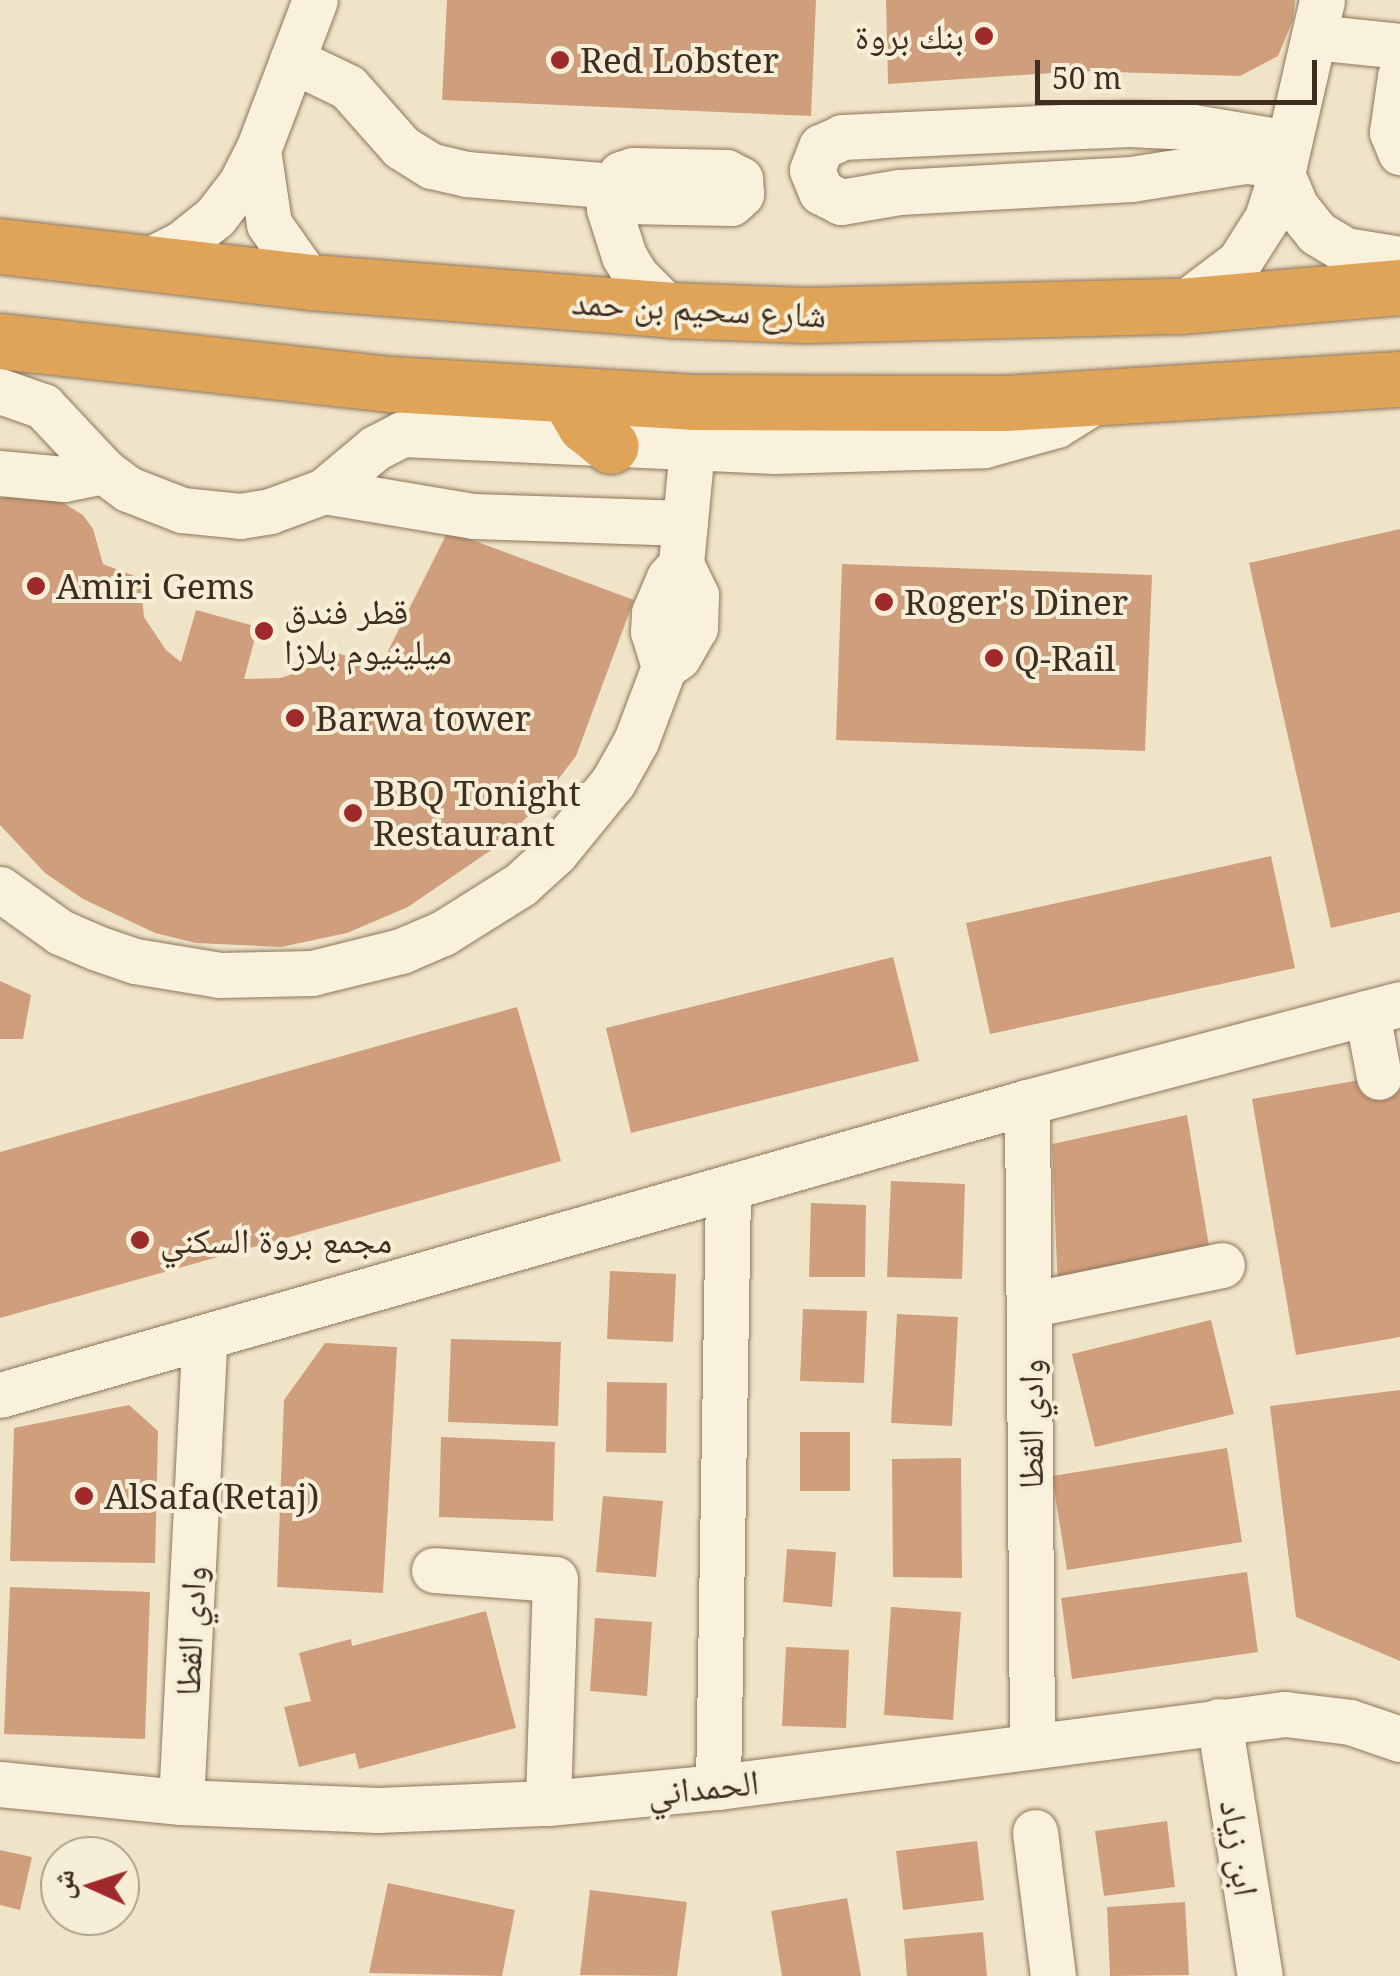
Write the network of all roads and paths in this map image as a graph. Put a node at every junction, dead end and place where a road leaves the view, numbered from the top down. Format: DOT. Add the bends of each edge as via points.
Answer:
graph roads {
  1 [pos="315,0"];
  2 [pos="1318,19"];
  3 [pos="1400,46"];
  4 [pos="292,60"];
  5 [pos="1400,76"];
  6 [pos="258,150"];
  7 [pos="1400,152"];
  8 [pos="1285,161"];
  9 [pos="0,246"];
  10 [pos="1400,258"];
  11 [pos="143,263"];
  12 [pos="310,282"];
  13 [pos="1400,287"];
  14 [pos="1181,306"];
  15 [pos="670,310"];
  16 [pos="0,341"];
  17 [pos="1400,378"];
  18 [pos="0,390"];
  19 [pos="568,396"];
  20 [pos="1098,398"];
  21 [pos="610,446"];
  22 [pos="692,448"];
  23 [pos="104,472"];
  24 [pos="0,473"];
  25 [pos="324,491"];
  26 [pos="683,544"];
  27 [pos="0,889"];
  28 [pos="1383,1009"];
  29 [pos="1378,1077"];
  30 [pos="1027,1102"];
  31 [pos="728,1190"];
  32 [pos="1222,1265"];
  33 [pos="1029,1304"];
  34 [pos="204,1340"];
  35 [pos="0,1395"];
  36 [pos="434,1570"];
  37 [pos="1219,1721"];
  38 [pos="1400,1739"];
  39 [pos="1032,1745"];
  40 [pos="0,1784"];
  41 [pos="718,1787"];
  42 [pos="182,1802"];
  43 [pos="548,1803"];
  44 [pos="1035,1832"];
  45 [pos="1052,1976"];
  46 [pos="1260,1976"];
  1 -- 4 [label="street"];
  2 -- 3 [label="street"];
  2 -- 8 [label="street"];
  4 -- 6 [label="street"];
  4 -- 15 [label="street" via="348,87 401,147 432,166 611,186 624,256"];
  5 -- 7 [label="street" via="1392,132"];
  6 -- 11 [label="street" via="214,216 181,244"];
  6 -- 12 [label="street" via="268,224"];
  8 -- 8 [label="street" via="1193,127 1128,124 842,137 820,147 812,170 821,192 841,202"];
  8 -- 10 [label="street" via="1296,207 1316,233 1345,250"];
  8 -- 14 [label="street" via="1250,249"];
  9 -- 11 [label="highway, شارع سحيم بن حمد"];
  11 -- 12 [label="highway, شارع سحيم بن حمد"];
  12 -- 15 [label="highway, شارع سحيم بن حمد"];
  13 -- 14 [label="highway, شارع سحيم بن حمد"];
  14 -- 15 [label="highway, شارع سحيم بن حمد" via="826,314"];
  16 -- 19 [label="highway"];
  17 -- 20 [label="highway"];
  18 -- 23 [label="street" via="43,406"];
  19 -- 20 [label="highway" via="853,406"];
  19 -- 21 [label="highway"];
  20 -- 22 [label="street" via="1056,426 984,446"];
  21 -- 22 [label="street"];
  21 -- 25 [label="street" via="402,434"];
  22 -- 26 [label="street"];
  23 -- 24 [label="street" via="64,478"];
  23 -- 25 [label="street" via="154,502 212,515 270,512"];
  25 -- 26 [label="street"];
  26 -- 27 [label="street" via="654,613 664,667 636,742 555,853 483,910 401,951 312,973 235,976 135,961 60,932"];
  28 -- 29 [label="street"];
  28 -- 30 [label="street"];
  30 -- 31 [label="street"];
  30 -- 33 [label="street, وادي القطا"];
  31 -- 34 [label="street"];
  31 -- 41 [label="street"];
  32 -- 33 [label="street"];
  33 -- 39 [label="street, وادي القطا"];
  34 -- 35 [label="street"];
  34 -- 42 [label="street, وادي القطا"];
  36 -- 43 [label="street" via="555,1579"];
  37 -- 38 [label="street, الحمداني" via="1284,1714 1350,1722"];
  37 -- 39 [label="street, الحمداني"];
  37 -- 46 [label="street, ابن زياد"];
  39 -- 41 [label="street, الحمداني"];
  40 -- 42 [label="street, الحمداني"];
  41 -- 43 [label="street, الحمداني"];
  42 -- 43 [label="street, الحمداني" via="378,1810"];
  44 -- 45 [label="street"];
}
